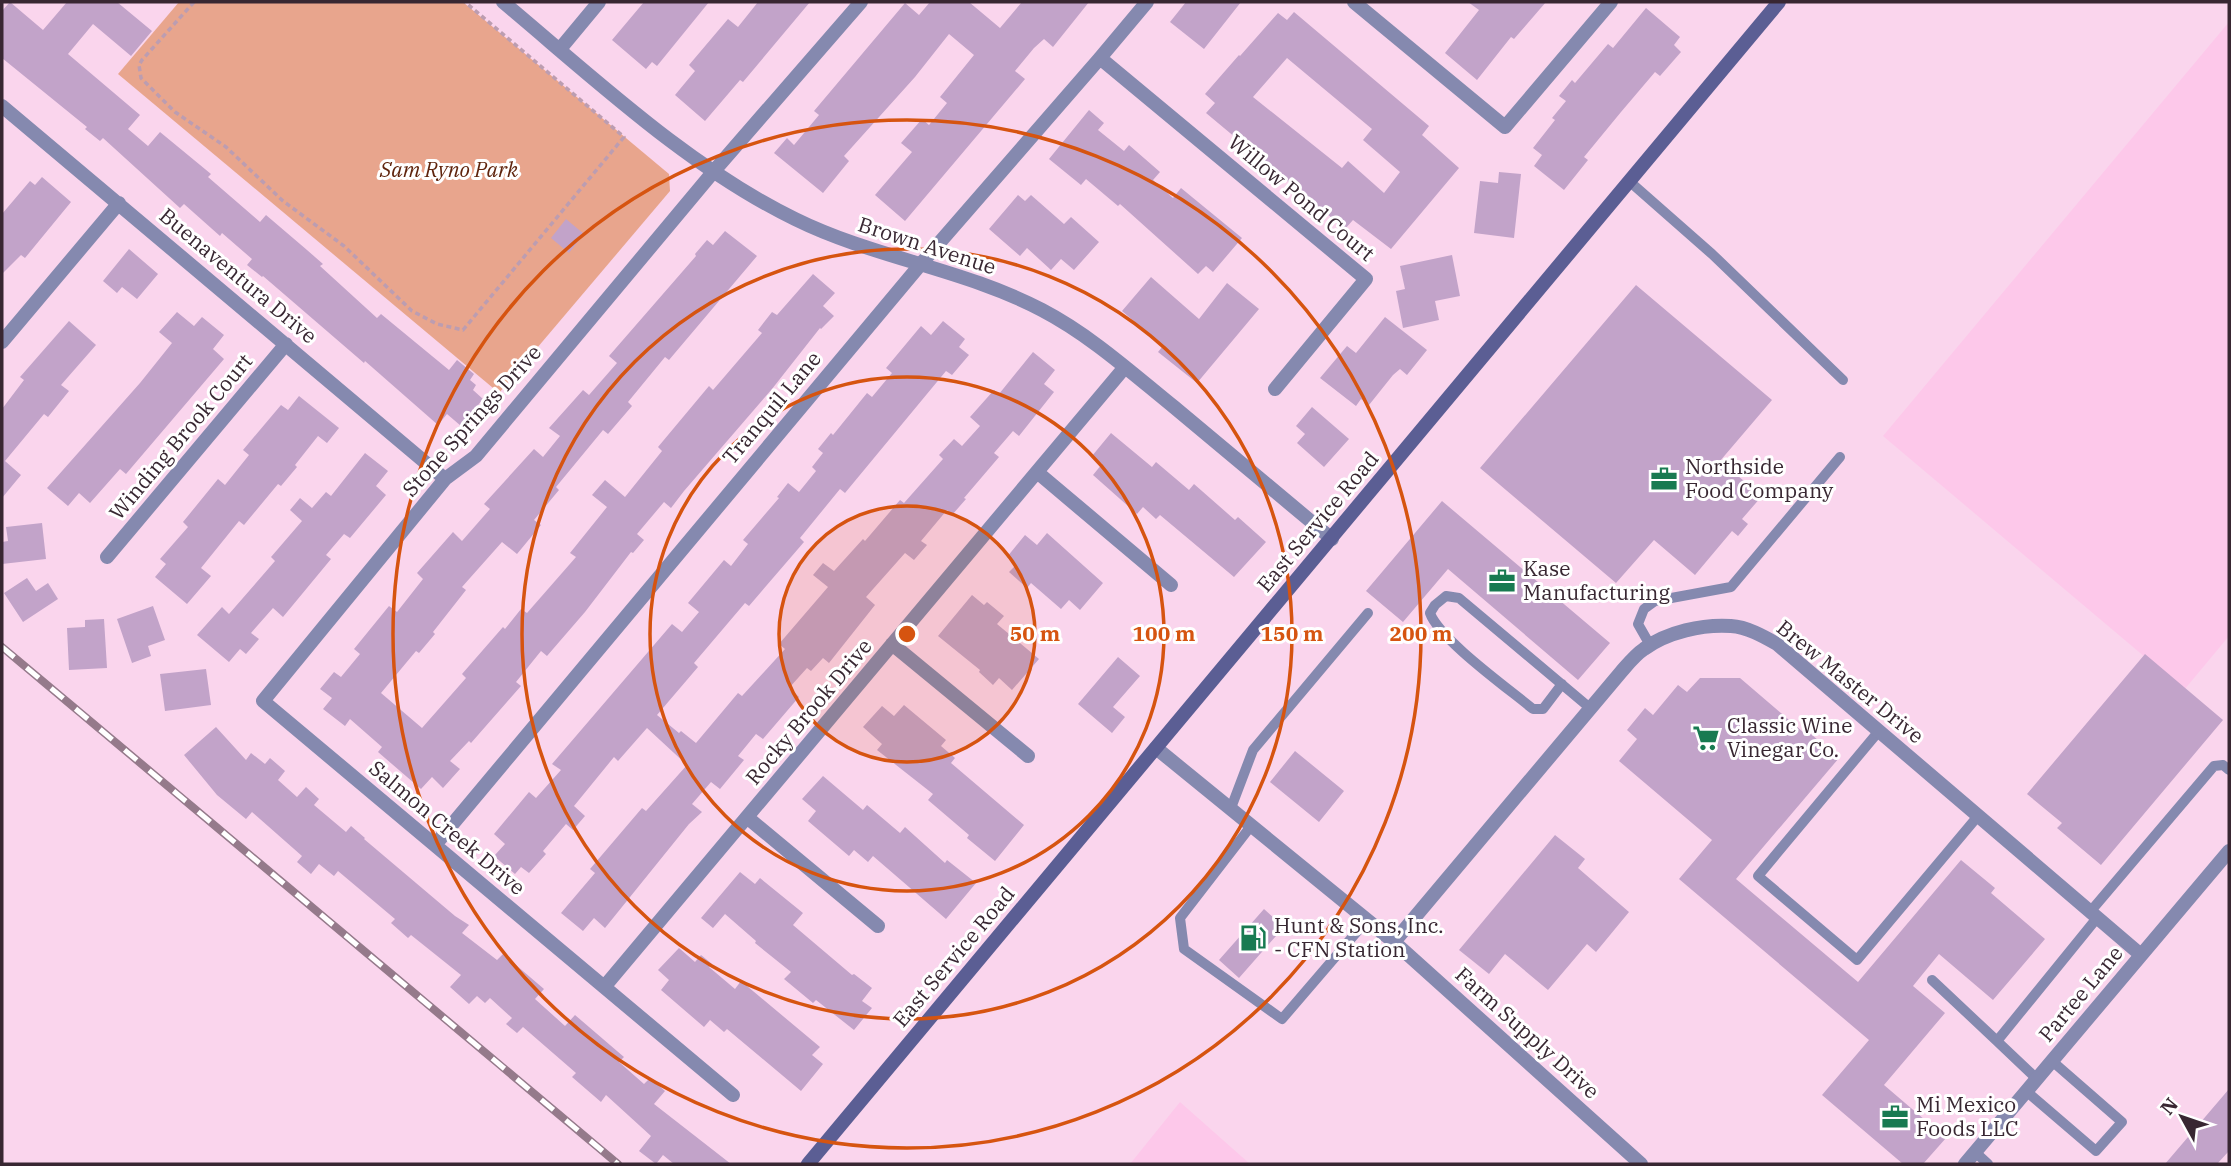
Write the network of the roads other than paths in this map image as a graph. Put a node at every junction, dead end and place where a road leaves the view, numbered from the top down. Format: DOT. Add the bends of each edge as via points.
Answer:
graph roads {
  1 [pos="503,2"];
  2 [pos="599,2"];
  3 [pos="861,2"];
  4 [pos="1147,2"];
  5 [pos="1354,2"];
  6 [pos="1611,2"];
  7 [pos="1779,2"];
  8 [pos="559,49"];
  9 [pos="1100,58"];
  10 [pos="2,106"];
  11 [pos="715,171"];
  12 [pos="1629,181"];
  13 [pos="119,203"];
  14 [pos="920,265"];
  15 [pos="2,342"];
  16 [pos="286,344"];
  17 [pos="1125,367"];
  18 [pos="1843,380"];
  19 [pos="1275,389"];
  20 [pos="1840,457"];
  21 [pos="1037,472"];
  22 [pos="445,479"];
  23 [pos="1332,539"];
  24 [pos="107,557"];
  25 [pos="1171,584"];
  26 [pos="1368,613"];
  27 [pos="892,644"];
  28 [pos="1650,645"];
  29 [pos="1562,684"];
  30 [pos="263,701"];
  31 [pos="1590,708"];
  32 [pos="1879,731"];
  33 [pos="1156,748"];
  34 [pos="1028,756"];
  35 [pos="2229,770"];
  36 [pos="1230,808"];
  37 [pos="1978,816"];
  38 [pos="748,818"];
  39 [pos="1251,826"];
  40 [pos="435,845"];
  41 [pos="2229,851"];
  42 [pos="2094,915"];
  43 [pos="1367,920"];
  44 [pos="878,926"];
  45 [pos="1394,942"];
  46 [pos="2141,955"];
  47 [pos="1932,980"];
  48 [pos="605,986"];
  49 [pos="1997,1041"];
  50 [pos="2052,1061"];
  51 [pos="2037,1079"];
  52 [pos="2026,1091"];
  53 [pos="733,1095"];
  54 [pos="1975,1152"];
  55 [pos="808,1164"];
  56 [pos="1641,1164"];
  57 [pos="1965,1164"];
  58 [pos="1989,1164"];
  1 -- 8 [label="street, Brown Avenue"];
  2 -- 8 [label="street"];
  3 -- 11 [label="street, Stone Springs Drive"];
  4 -- 9 [label="street, Tranquil Lane"];
  5 -- 6 [label="street" via="1505,127"];
  7 -- 12 [label="street, East Service Road"];
  8 -- 11 [label="street, Brown Avenue"];
  9 -- 14 [label="street, Tranquil Lane"];
  9 -- 19 [label="street, Willow Pond Court" via="1366,279"];
  10 -- 13 [label="street, Buenaventura Drive"];
  11 -- 14 [label="street, Brown Avenue" via="793,218"];
  11 -- 22 [label="street, Stone Springs Drive" via="476,456"];
  12 -- 18 [label="lane"];
  12 -- 23 [label="street, East Service Road"];
  13 -- 15 [label="street"];
  13 -- 16 [label="street, Buenaventura Drive"];
  14 -- 17 [label="street, Brown Avenue" via="1043,310"];
  14 -- 40 [label="street, Tranquil Lane"];
  16 -- 22 [label="street, Buenaventura Drive"];
  16 -- 24 [label="street, Winding Brook Court"];
  17 -- 21 [label="street, Rocky Brook Drive"];
  17 -- 23 [label="street, Brown Avenue"];
  20 -- 28 [label="lane" via="1731,587 1655,601 1643,609 1638,624"];
  21 -- 25 [label="street"];
  21 -- 27 [label="street, Rocky Brook Drive"];
  22 -- 30 [label="street, Stone Springs Drive"];
  23 -- 33 [label="street, East Service Road"];
  26 -- 36 [label="lane" via="1253,750"];
  27 -- 34 [label="street"];
  27 -- 38 [label="street, Rocky Brook Drive"];
  28 -- 31 [label="street, Brew Master Drive"];
  28 -- 32 [label="street, Brew Master Drive" via="1676,633 1728,625 1760,635"];
  29 -- 29 [label="lane" via="1459,598 1446,596 1430,613 1446,637 1533,709 1542,709"];
  29 -- 31 [label="lane"];
  30 -- 40 [label="street, Salmon Creek Drive"];
  31 -- 45 [label="street, Brew Master Drive"];
  32 -- 37 [label="street, Brew Master Drive"];
  32 -- 37 [label="lane" via="1758,876 1857,960"];
  33 -- 36 [label="street, Farm Supply Drive"];
  33 -- 55 [label="street, East Service Road"];
  35 -- 42 [label="lane" via="2214,766"];
  36 -- 39 [label="street, Farm Supply Drive"];
  37 -- 42 [label="street, Brew Master Drive"];
  38 -- 44 [label="street"];
  38 -- 48 [label="street, Rocky Brook Drive"];
  39 -- 43 [label="street, Farm Supply Drive"];
  39 -- 43 [label="lane" via="1180,918 1184,949 1282,1019"];
  40 -- 48 [label="street, Salmon Creek Drive"];
  41 -- 46 [label="street, Partee Lane"];
  42 -- 46 [label="street, Brew Master Drive"];
  42 -- 49 [label="lane"];
  43 -- 45 [label="street, Farm Supply Drive"];
  45 -- 56 [label="street, Farm Supply Drive"];
  46 -- 50 [label="street, Partee Lane"];
  47 -- 49 [label="lane"];
  48 -- 53 [label="street, Salmon Creek Drive"];
  49 -- 51 [label="lane"];
  50 -- 51 [label="street, Partee Lane"];
  50 -- 52 [label="lane" via="2122,1122 2096,1150"];
  51 -- 52 [label="street, Partee Lane"];
  52 -- 54 [label="street, Partee Lane"];
  54 -- 57 [label="street, Partee Lane"];
  54 -- 58 [label="lane"];
}
